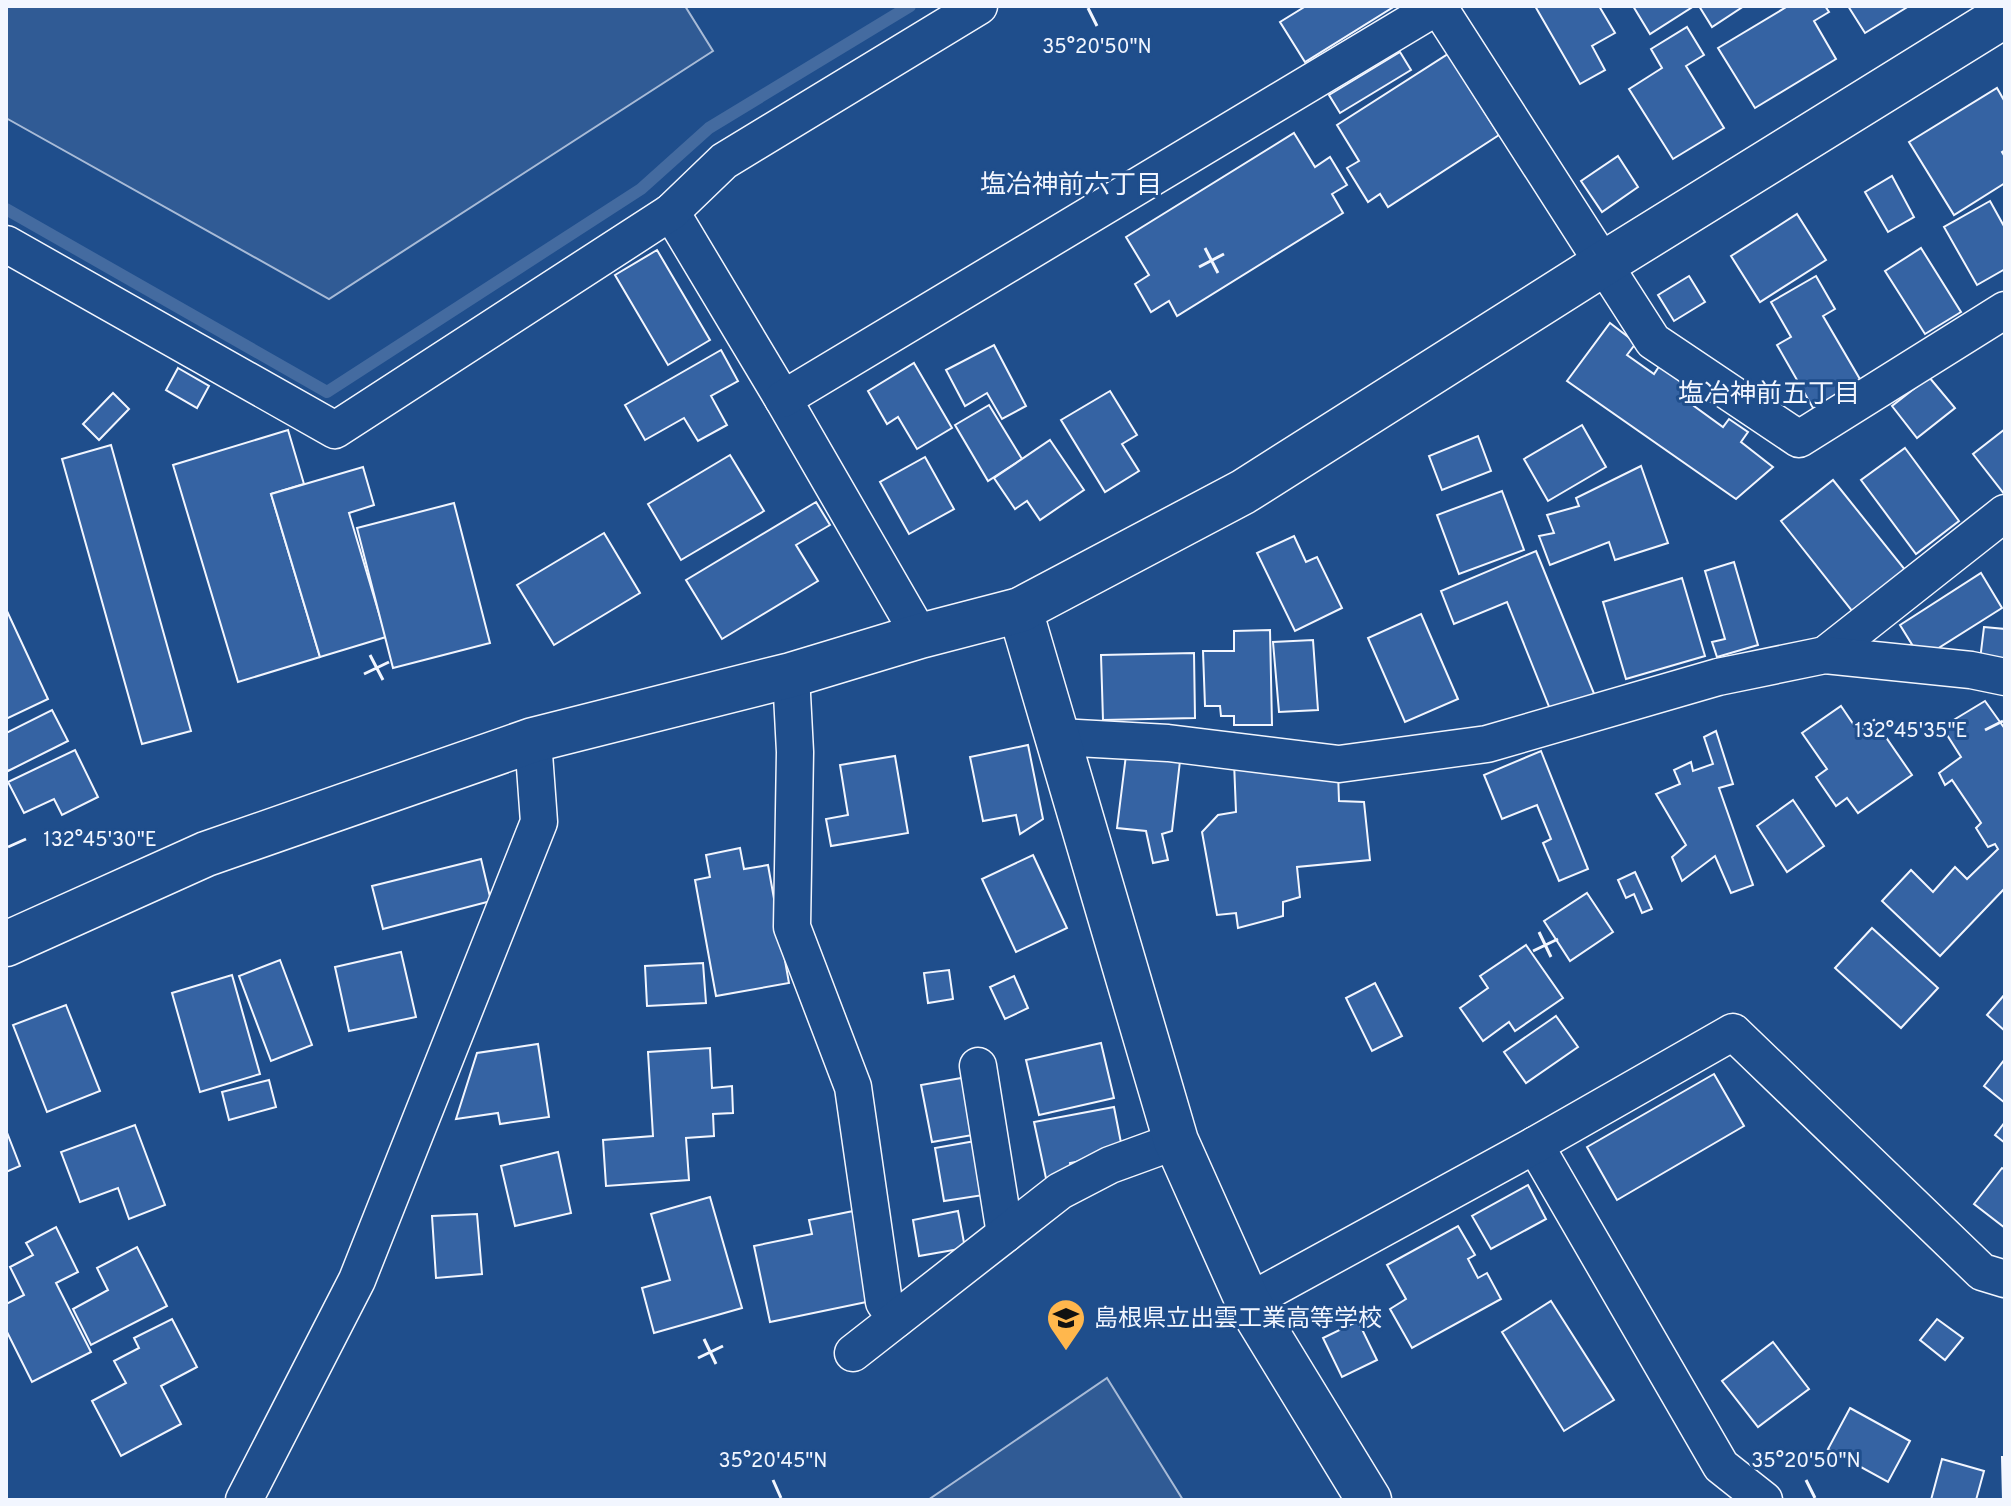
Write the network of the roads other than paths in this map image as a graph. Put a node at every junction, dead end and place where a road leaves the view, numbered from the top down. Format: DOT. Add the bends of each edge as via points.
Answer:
graph roads {
  1 [pos="979,6"];
  2 [pos="2005,15"];
  3 [pos="671,212"];
  4 [pos="6,244"];
  5 [pos="1603,264"];
  6 [pos="2005,310"];
  7 [pos="783,399"];
  8 [pos="2005,513"];
  9 [pos="1020,610"];
  10 [pos="920,636"];
  11 [pos="1825,655"];
  12 [pos="791,675"];
  13 [pos="2005,677"];
  14 [pos="1059,737"];
  15 [pos="533,740"];
  16 [pos="7,942"];
  17 [pos="978,1066"];
  18 [pos="1176,1141"];
  19 [pos="1535,1145"];
  20 [pos="1005,1234"];
  21 [pos="2005,1279"];
  22 [pos="1248,1302"];
  23 [pos="896,1319"];
  24 [pos="853,1353"];
  25 [pos="244,1500"];
  26 [pos="1369,1500"];
  27 [pos="1764,1500"];
  1 -- 3 [label="street" via="724,161"];
  2 -- 5 [label="street"];
  3 -- 4 [label="street" via="335,430"];
  3 -- 7 [label="street"];
  5 -- 6 [label="street" via="1653,341 1799,439"];
  5 -- 7 [label="street" via="1438,6"];
  5 -- 9 [label="street" via="1243,492"];
  7 -- 10 [label="street"];
  8 -- 11 [label="street"];
  9 -- 10 [label="street"];
  9 -- 14 [label="street"];
  10 -- 12 [label="street"];
  11 -- 13 [label="street"];
  11 -- 14 [label="street" via="1718,677 1487,744 1339,764 1168,743"];
  12 -- 15 [label="street"];
  12 -- 23 [label="street" via="792,927 853,1087 884,1302"];
  14 -- 18 [label="street"];
  15 -- 16 [label="street" via="206,854"];
  15 -- 25 [label="street" via="539,822 357,1280"];
  17 -- 20 [label="street"];
  18 -- 20 [label="street" via="1110,1165 1060,1191"];
  18 -- 22 [label="street"];
  19 -- 21 [label="street" via="1733,1032 1982,1272"];
  19 -- 22 [label="street"];
  19 -- 27 [label="street" via="1721,1466"];
  20 -- 23 [label="street"];
  22 -- 26 [label="street"];
  23 -- 24 [label="street"];
}
